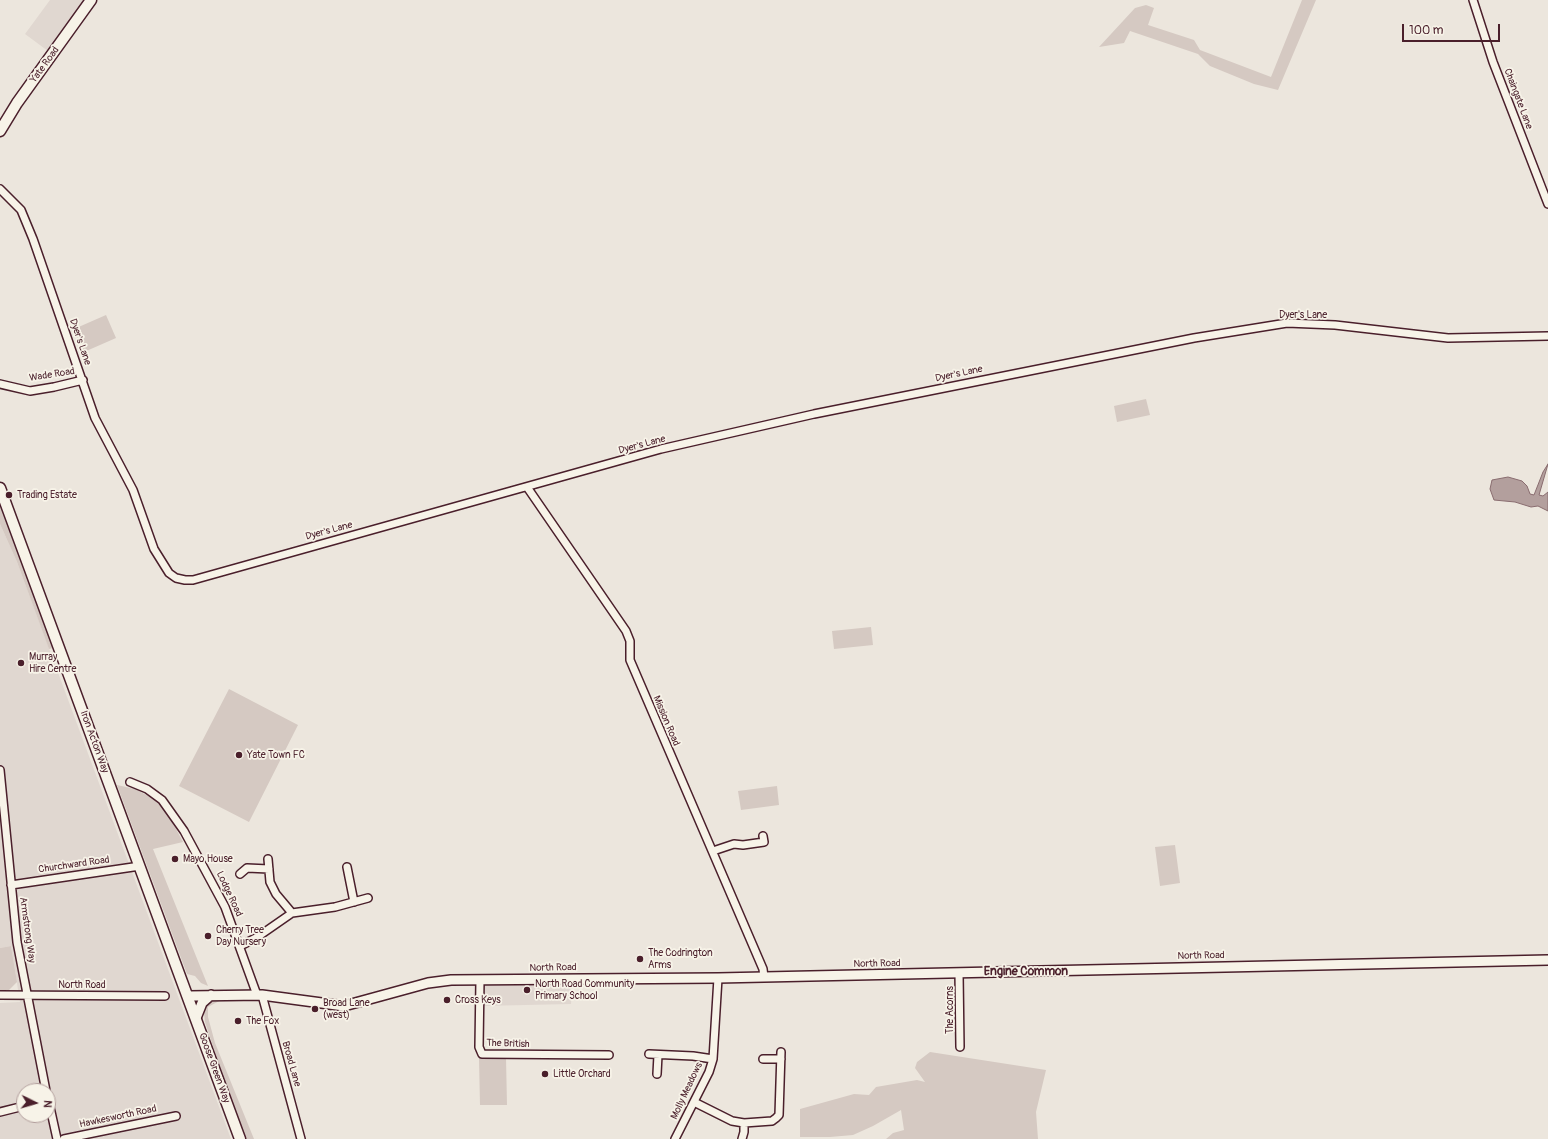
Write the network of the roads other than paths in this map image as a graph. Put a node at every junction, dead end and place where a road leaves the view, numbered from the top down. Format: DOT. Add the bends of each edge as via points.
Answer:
graph roads {
  1 [pos="91,0"];
  2 [pos="1472,0"];
  3 [pos="0,131"];
  4 [pos="0,189"];
  5 [pos="1548,204"];
  6 [pos="1548,336"];
  7 [pos="83,380"];
  8 [pos="0,384"];
  9 [pos="527,487"];
  10 [pos="0,488"];
  11 [pos="0,770"];
  12 [pos="130,782"];
  13 [pos="763,836"];
  14 [pos="713,852"];
  15 [pos="268,859"];
  16 [pos="140,866"];
  17 [pos="347,867"];
  18 [pos="269,869"];
  19 [pos="240,874"];
  20 [pos="11,885"];
  21 [pos="368,898"];
  22 [pos="354,902"];
  23 [pos="292,913"];
  24 [pos="240,946"];
  25 [pos="1548,960"];
  26 [pos="959,973"];
  27 [pos="764,977"];
  28 [pos="718,978"];
  29 [pos="480,980"];
  30 [pos="0,995"];
  31 [pos="211,995"];
  32 [pos="260,995"];
  33 [pos="26,996"];
  34 [pos="165,996"];
  35 [pos="189,996"];
  36 [pos="196,1018"];
  37 [pos="960,1047"];
  38 [pos="649,1054"];
  39 [pos="609,1055"];
  40 [pos="658,1055"];
  41 [pos="713,1059"];
  42 [pos="763,1059"];
  43 [pos="657,1074"];
  44 [pos="44,1083"];
  45 [pos="694,1102"];
  46 [pos="16,1108"];
  47 [pos="0,1112"];
  48 [pos="176,1116"];
  49 [pos="53,1123"];
  50 [pos="744,1123"];
  51 [pos="57,1139"];
  52 [pos="64,1139"];
  53 [pos="240,1139"];
  54 [pos="301,1139"];
  55 [pos="676,1139"];
  56 [pos="742,1139"];
  1 -- 3 [label="main road, Yate Road" via="17,103"];
  2 -- 5 [label="street, Chaingate Lane"];
  4 -- 7 [label="street, Dyer's Lane" via="21,210"];
  6 -- 9 [label="street, Dyer's Lane" via="1448,338 1335,325 1287,324 1194,338 814,414 661,449"];
  7 -- 8 [label="street, Wade Road" via="30,391"];
  7 -- 9 [label="street, Dyer's Lane" via="95,418 133,490 154,549 169,573 176,578 193,580"];
  9 -- 14 [label="street, Mission Road" via="626,631 630,641 630,660"];
  10 -- 16 [label="main road, Iron Acton Way"];
  11 -- 20 [label="street, Armstrong Way"];
  12 -- 24 [label="street, Lodge Road" via="147,789 162,800 171,811 221,897"];
  13 -- 14 [label="street" via="764,842 734,844"];
  14 -- 27 [label="street, Mission Road" via="763,969"];
  15 -- 18 [label="street"];
  16 -- 20 [label="street, Churchward Road"];
  16 -- 35 [label="main road, Iron Acton Way"];
  17 -- 22 [label="street"];
  18 -- 19 [label="street" via="248,868"];
  18 -- 23 [label="street" via="270,882 276,894"];
  20 -- 33 [label="street, Armstrong Way"];
  21 -- 22 [label="street"];
  22 -- 23 [label="street"];
  23 -- 24 [label="street"];
  24 -- 32 [label="street, Lodge Road"];
  25 -- 26 [label="street, North Road"];
  26 -- 27 [label="street, North Road"];
  26 -- 37 [label="street, The Acorns"];
  27 -- 28 [label="street, North Road"];
  28 -- 29 [label="street, North Road"];
  28 -- 41 [label="street, Molly Meadows"];
  29 -- 32 [label="street, North Road" via="428,983 344,1006"];
  29 -- 39 [label="street, The British" via="479,1046 482,1054"];
  30 -- 33 [label="street, North Road"];
  31 -- 32 [label="street, North Road"];
  31 -- 35 [label="street, North Road"];
  31 -- 36 [label="street" via="202,1004"];
  32 -- 54 [label="street, Broad Lane"];
  33 -- 34 [label="street, North Road"];
  33 -- 44 [label="street, Armstrong Way"];
  35 -- 36 [label="main road, Goose Green Way"];
  36 -- 53 [label="main road, Goose Green Way"];
  38 -- 40 [label="street"];
  40 -- 41 [label="street"];
  40 -- 43 [label="street"];
  41 -- 45 [label="street, Molly Meadows"];
  42 -- 50 [label="street" via="781,1056 779,1115 772,1121"];
  45 -- 50 [label="street" via="732,1121"];
  45 -- 55 [label="street, Molly Meadows"];
  46 -- 47 [label="street"];
  48 -- 52 [label="street, Hawkesworth Road"];
  49 -- 51 [label="street"];
  50 -- 56 [label="street"];
}
